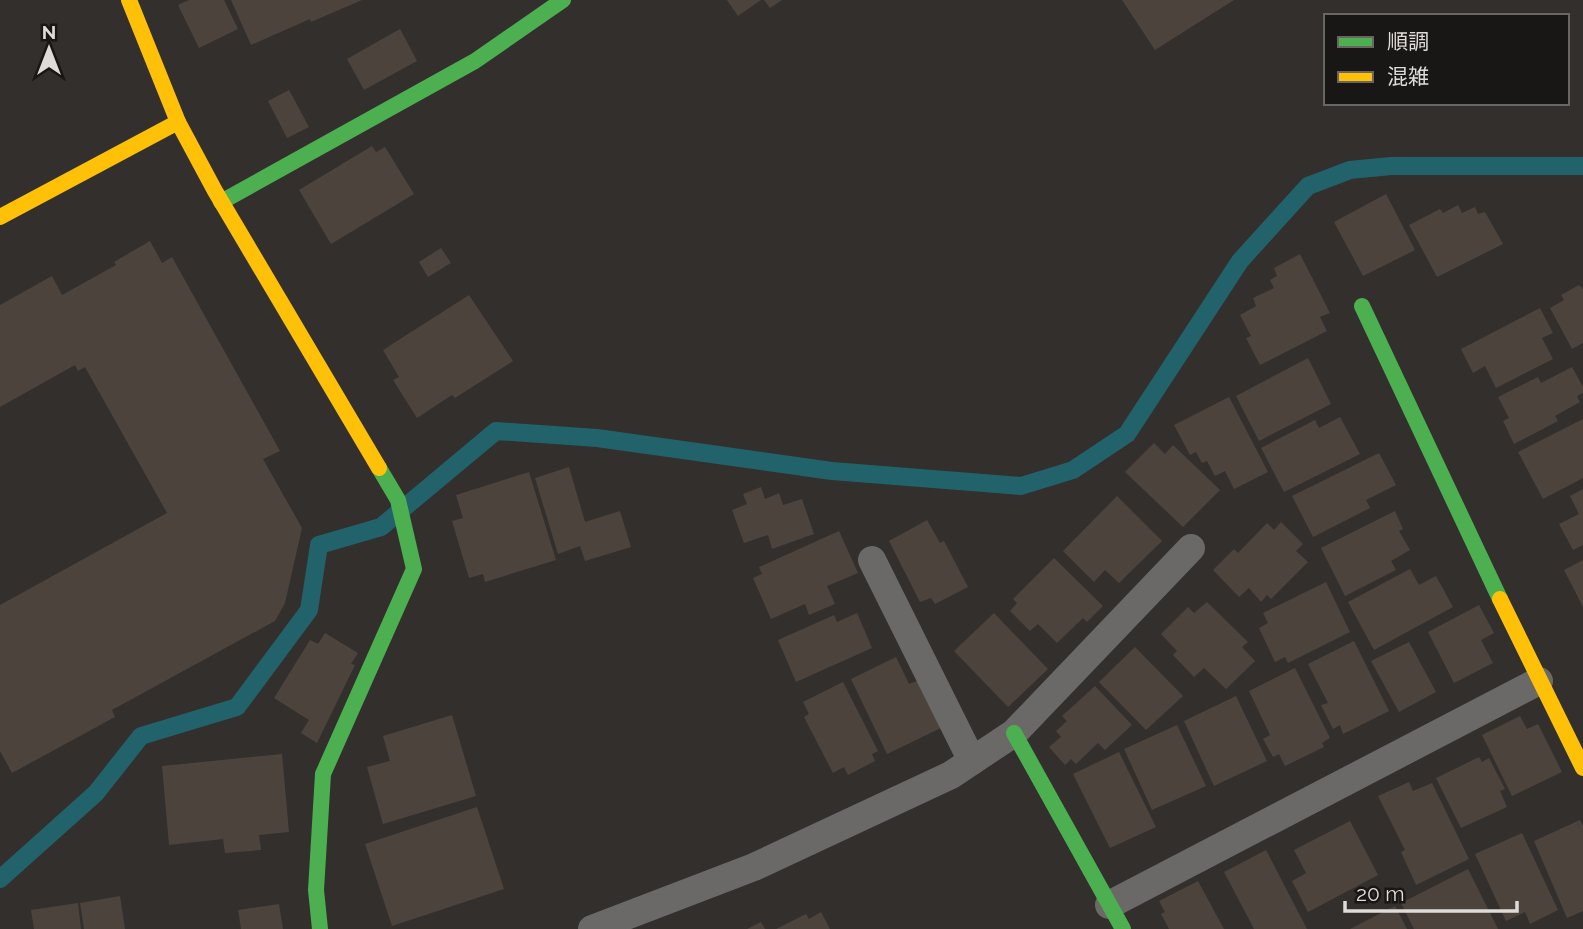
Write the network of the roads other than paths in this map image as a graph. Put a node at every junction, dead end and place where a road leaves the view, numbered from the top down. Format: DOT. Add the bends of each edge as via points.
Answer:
graph roads {
  1 [pos="128,0"];
  2 [pos="563,0"];
  3 [pos="178,122"];
  4 [pos="221,202"];
  5 [pos="0,217"];
  6 [pos="1362,306"];
  7 [pos="1191,548"];
  8 [pos="872,560"];
  9 [pos="1539,681"];
  10 [pos="1014,733"];
  11 [pos="972,761"];
  12 [pos="1583,768"];
  13 [pos="1109,905"];
  14 [pos="320,929"];
  15 [pos="592,929"];
  16 [pos="1123,929"];
  1 -- 3 [label="street"];
  2 -- 4 [label="street" via="475,61"];
  3 -- 4 [label="street"];
  3 -- 5 [label="street"];
  4 -- 14 [label="street" via="398,500 414,569 323,774 316,890"];
  6 -- 9 [label="street"];
  7 -- 10 [label="lane"];
  8 -- 11 [label="lane"];
  9 -- 12 [label="street"];
  9 -- 13 [label="lane"];
  10 -- 11 [label="lane"];
  10 -- 13 [label="street"];
  11 -- 15 [label="lane" via="754,867"];
  13 -- 16 [label="street"];
}
